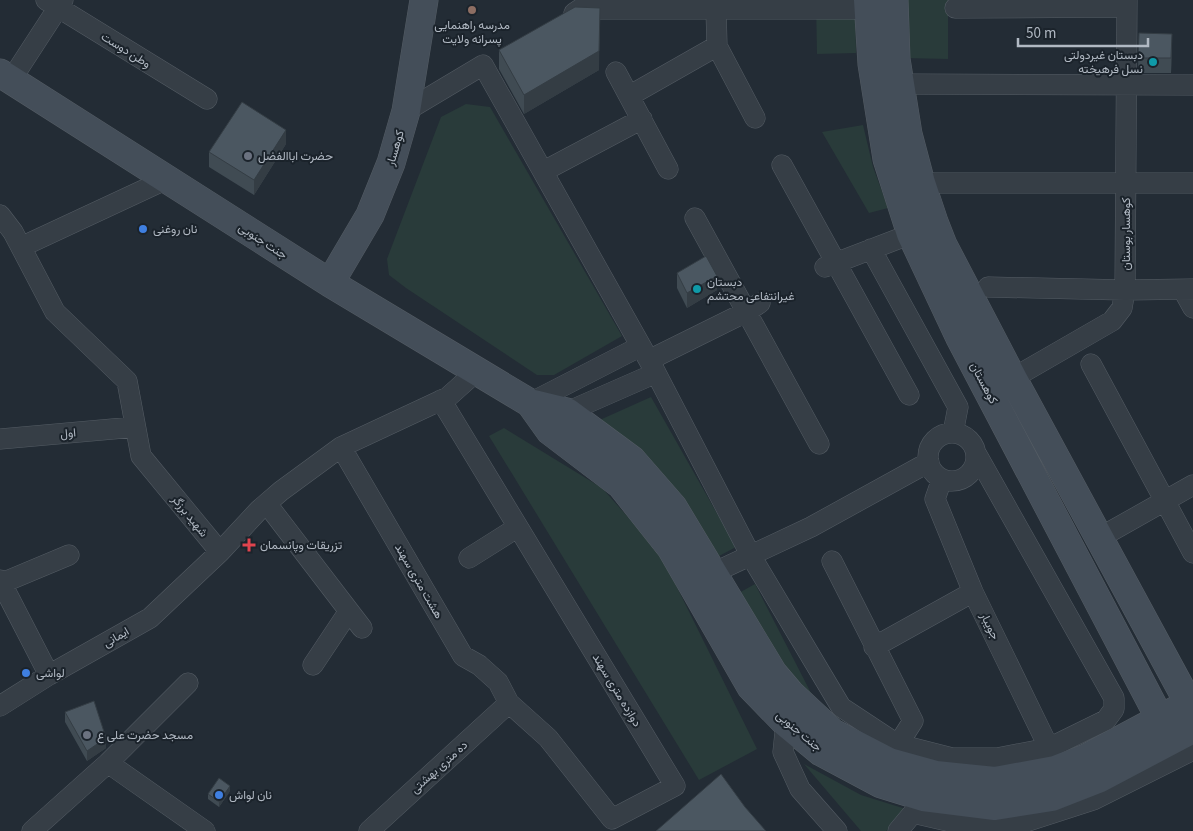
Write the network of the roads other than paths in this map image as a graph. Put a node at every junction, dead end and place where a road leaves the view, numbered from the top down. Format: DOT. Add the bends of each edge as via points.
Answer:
graph roads {
  1 [pos="424,0"];
  2 [pos="894,0"];
  3 [pos="56,3"];
  4 [pos="1127,4"];
  5 [pos="868,5"];
  6 [pos="955,8"];
  7 [pos="716,9"];
  8 [pos="556,23"];
  9 [pos="717,46"];
  10 [pos="616,72"];
  11 [pos="6,76"];
  12 [pos="900,84"];
  13 [pos="1193,85"];
  14 [pos="1126,86"];
  15 [pos="629,96"];
  16 [pos="207,99"];
  17 [pos="406,111"];
  18 [pos="755,118"];
  19 [pos="642,119"];
  20 [pos="782,165"];
  21 [pos="668,169"];
  22 [pos="544,170"];
  23 [pos="167,180"];
  24 [pos="921,183"];
  25 [pos="1193,183"];
  26 [pos="1126,184"];
  27 [pos="0,215"];
  28 [pos="695,218"];
  29 [pos="925,245"];
  30 [pos="21,247"];
  31 [pos="871,249"];
  32 [pos="830,264"];
  33 [pos="330,283"];
  34 [pos="988,287"];
  35 [pos="1125,290"];
  36 [pos="1188,290"];
  37 [pos="753,308"];
  38 [pos="1193,308"];
  39 [pos="648,359"];
  40 [pos="1091,364"];
  41 [pos="477,371"];
  42 [pos="1013,379"];
  43 [pos="988,392"];
  44 [pos="909,395"];
  45 [pos="441,400"];
  46 [pos="530,403"];
  47 [pos="567,412"];
  48 [pos="135,427"];
  49 [pos="953,434"];
  50 [pos="0,439"];
  51 [pos="819,444"];
  52 [pos="341,447"];
  53 [pos="977,456"];
  54 [pos="929,462"];
  55 [pos="942,479"];
  56 [pos="1193,485"];
  57 [pos="1164,501"];
  58 [pos="267,504"];
  59 [pos="518,527"];
  60 [pos="1099,538"];
  61 [pos="220,552"];
  62 [pos="1074,552"];
  63 [pos="1193,553"];
  64 [pos="69,555"];
  65 [pos="751,556"];
  66 [pos="469,558"];
  67 [pos="832,561"];
  68 [pos="713,573"];
  69 [pos="1,581"];
  70 [pos="973,592"];
  71 [pos="349,611"];
  72 [pos="362,628"];
  73 [pos="874,647"];
  74 [pos="313,665"];
  75 [pos="50,675"];
  76 [pos="188,684"];
  77 [pos="509,703"];
  78 [pos="0,706"];
  79 [pos="1185,722"];
  80 [pos="786,723"];
  81 [pos="893,753"];
  82 [pos="1052,759"];
  83 [pos="108,763"];
  84 [pos="918,805"];
  85 [pos="32,831"];
  86 [pos="205,831"];
  87 [pos="369,831"];
  88 [pos="837,831"];
  89 [pos="898,831"];
  1 -- 17 [label="main road, کوهسار"];
  2 -- 12 [label="main road, کوهستان"];
  3 -- 11 [label="street"];
  3 -- 16 [label="street, وطن دوست"];
  4 -- 6 [label="street"];
  4 -- 14 [label="street, کوهسار بوستان"];
  5 -- 7 [label="street"];
  5 -- 29 [label="main road, کوهستان" via="872,64 888,159"];
  7 -- 8 [label="street" via="580,9"];
  7 -- 9 [label="street"];
  9 -- 15 [label="street"];
  9 -- 18 [label="street"];
  10 -- 15 [label="street"];
  11 -- 23 [label="main road, جنت جنوبی"];
  12 -- 14 [label="street"];
  12 -- 24 [label="main road, کوهستان" via="908,134"];
  13 -- 14 [label="street"];
  14 -- 26 [label="street, کوهسار بوستان"];
  15 -- 19 [label="street"];
  17 -- 22 [label="street" via="491,60"];
  17 -- 33 [label="main road, کوهسار" via="391,163 370,215"];
  19 -- 21 [label="street"];
  19 -- 22 [label="street"];
  20 -- 32 [label="street"];
  22 -- 39 [label="street"];
  23 -- 30 [label="street"];
  23 -- 33 [label="main road, جنت جنوبی"];
  24 -- 26 [label="street"];
  24 -- 29 [label="main road, کوهستان" via="934,222"];
  25 -- 26 [label="street"];
  26 -- 35 [label="street, کوهسار بوستان"];
  27 -- 30 [label="street, شهید برزگر"];
  28 -- 37 [label="street"];
  29 -- 31 [label="street"];
  29 -- 42 [label="main road, کوهستان"];
  29 -- 43 [label="main road, کوهستان" via="960,338"];
  30 -- 48 [label="street, شهید برزگر" via="55,312 127,381"];
  31 -- 32 [label="street"];
  31 -- 49 [label="street" via="958,406"];
  32 -- 44 [label="street"];
  33 -- 41 [label="main road, جنت جنوبی"];
  34 -- 35 [label="street"];
  35 -- 36 [label="street"];
  35 -- 42 [label="street, کوهسار بوستان" via="1122,308 1112,321"];
  36 -- 38 [label="street"];
  37 -- 39 [label="street"];
  37 -- 51 [label="street"];
  39 -- 46 [label="street"];
  39 -- 47 [label="street"];
  39 -- 65 [label="street"];
  40 -- 57 [label="street"];
  41 -- 45 [label="street"];
  41 -- 46 [label="main road, جنت جنوبی"];
  42 -- 43 [label="street, کوهسار بوستان"];
  42 -- 60 [label="main road, کوهستان"];
  43 -- 62 [label="main road, کوهستان"];
  45 -- 52 [label="street"];
  45 -- 59 [label="street, دوازده متری سهند"];
  46 -- 47 [label="main road, جنت جنوبی"];
  46 -- 80 [label="main road, جنت جنوبی" via="550,431 621,486 671,548 751,687"];
  47 -- 68 [label="main road, جنت جنوبی" via="632,460 673,507"];
  48 -- 50 [label="street, اول"];
  48 -- 61 [label="street, شهید برزگر" via="141,456"];
  49 -- 53 [label="street" via="963,435 973,444"];
  49 -- 54 [label="street" via="939,437 930,446"];
  52 -- 58 [label="street"];
  52 -- 77 [label="street, هشت متری سهند" via="463,656 498,682"];
  53 -- 55 [label="street" via="974,468 966,477 954,482"];
  53 -- 82 [label="street" via="1114,698 1114,710 1106,720"];
  54 -- 55 [label="street" via="932,471"];
  54 -- 65 [label="street"];
  55 -- 70 [label="street, جویبار" via="935,499"];
  56 -- 57 [label="street"];
  57 -- 60 [label="street"];
  57 -- 63 [label="street"];
  58 -- 61 [label="street"];
  58 -- 71 [label="street"];
  59 -- 66 [label="street"];
  59 -- 77 [label="street, دوازده متری سهند" via="674,786 612,819 548,738"];
  60 -- 62 [label="main road"];
  60 -- 79 [label="main road, کوهستان"];
  61 -- 75 [label="street, ایمانی" via="150,618"];
  62 -- 79 [label="main road, کوهستان"];
  64 -- 69 [label="street"];
  65 -- 68 [label="street"];
  65 -- 81 [label="street" via="841,707"];
  67 -- 73 [label="street"];
  68 -- 81 [label="main road, جنت جنوبی" via="773,673 790,693 833,733"];
  69 -- 75 [label="street"];
  70 -- 73 [label="street"];
  70 -- 82 [label="street, جویبار"];
  71 -- 72 [label="street"];
  71 -- 74 [label="street"];
  73 -- 81 [label="street" via="913,721"];
  75 -- 78 [label="street, ایمانی"];
  76 -- 83 [label="street"];
  77 -- 87 [label="street, ده متری بهشتی"];
  79 -- 82 [label="main road, جنت جنوبی" via="1086,758"];
  79 -- 84 [label="main road, جنت جنوبی" via="1098,779 1052,797 995,806"];
  80 -- 84 [label="main road, جنت جنوبی" via="821,752"];
  80 -- 88 [label="street" via="783,752 800,789"];
  81 -- 82 [label="main road, جنت جنوبی" via="936,775 994,781"];
  83 -- 85 [label="street"];
  83 -- 86 [label="street"];
  84 -- 89 [label="street"];
}
